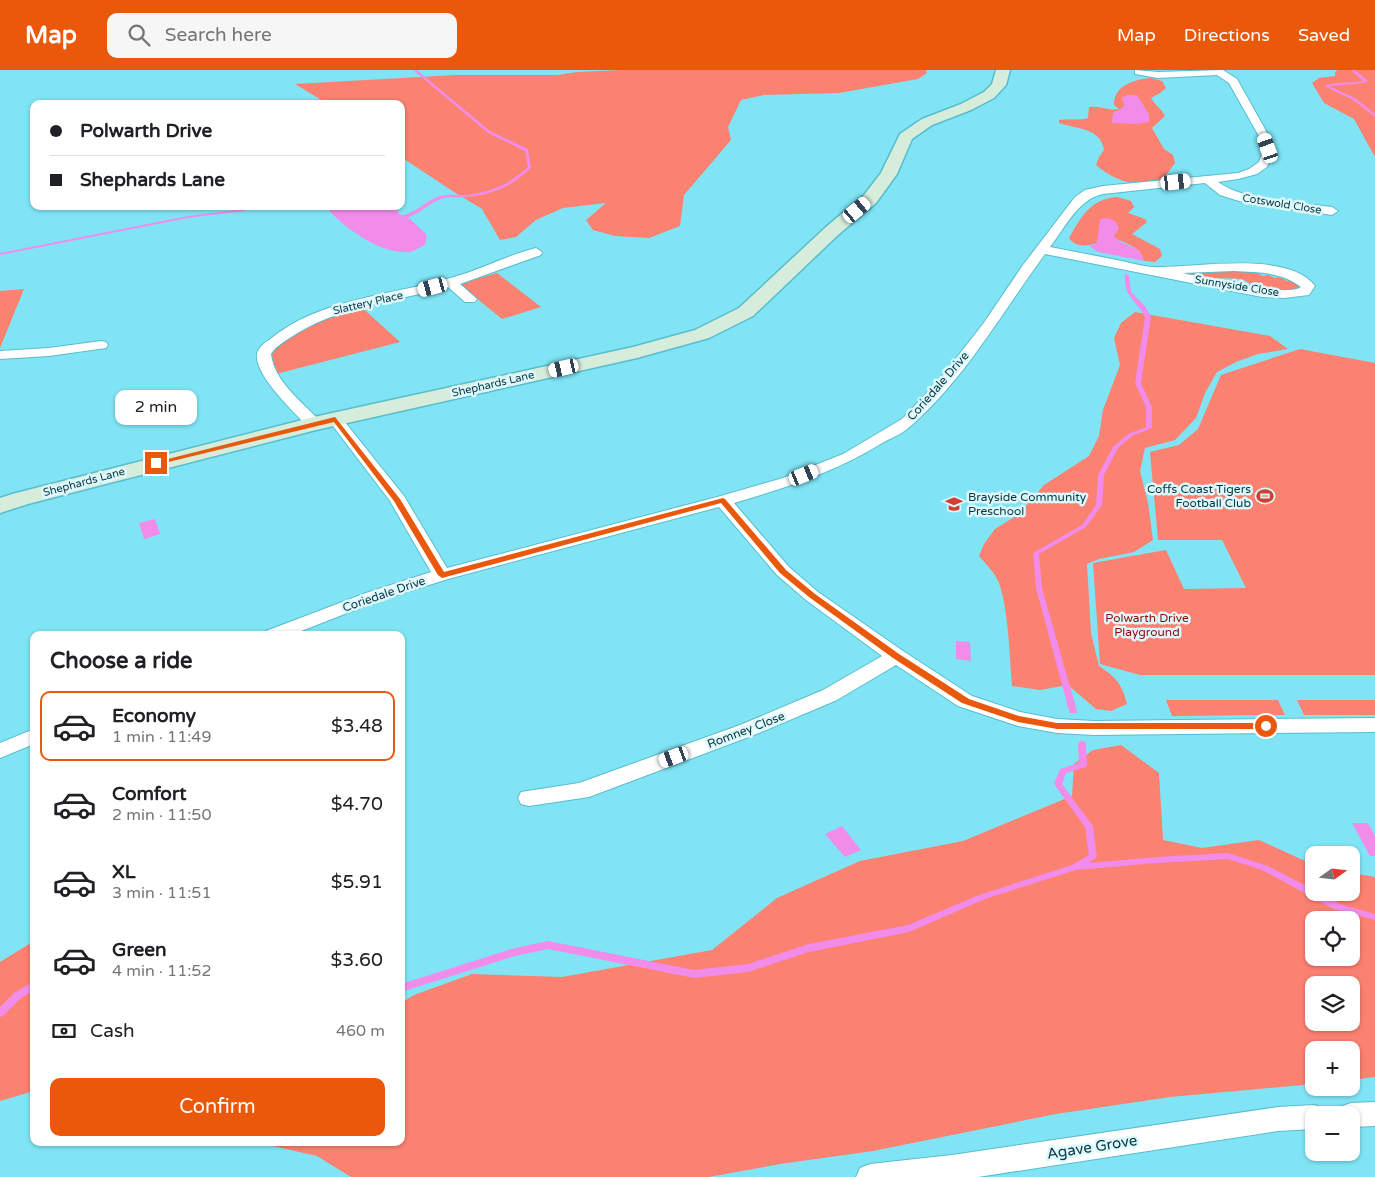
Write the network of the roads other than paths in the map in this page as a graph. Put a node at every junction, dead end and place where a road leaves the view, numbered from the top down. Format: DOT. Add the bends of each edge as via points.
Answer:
graph roads {
  1 [pos="1003,70"];
  2 [pos="1218,71"];
  3 [pos="1139,72"];
  4 [pos="1207,179"];
  5 [pos="1332,211"];
  6 [pos="1042,249"];
  7 [pos="536,252"];
  8 [pos="1151,271"];
  9 [pos="451,283"];
  10 [pos="470,299"];
  11 [pos="101,345"];
  12 [pos="0,355"];
  13 [pos="335,419"];
  14 [pos="314,424"];
  15 [pos="723,500"];
  16 [pos="0,506"];
  17 [pos="442,575"];
  18 [pos="283,631"];
  19 [pos="896,656"];
  20 [pos="1375,725"];
  21 [pos="30,738"];
  22 [pos="0,751"];
  23 [pos="529,798"];
  24 [pos="1375,1114"];
  25 [pos="1360,1115"];
  26 [pos="1305,1117"];
  27 [pos="870,1177"];
  1 -- 13 [label="street, Shephards Lane" via="999,85 989,95 927,122 905,137 889,174 870,199 832,230 746,312 702,334 637,352"];
  2 -- 3 [label="street" via="1158,75"];
  2 -- 4 [label="street, Coriedale Drive" via="1233,81 1251,110 1268,148 1267,158 1253,173"];
  4 -- 5 [label="street, Cotswold Close" via="1224,192 1243,198"];
  4 -- 6 [label="street, Coriedale Drive" via="1089,194 1079,200"];
  6 -- 8 [label="street, Sunnyside Close"];
  6 -- 15 [label="street, Coriedale Drive" via="988,327 945,382 907,422 849,457 789,481"];
  7 -- 9 [label="street, Slattery Place"];
  8 -- 8 [label="street, Sunnyside Close" via="1280,294 1304,292 1308,286 1289,274 1242,267"];
  9 -- 10 [label="street"];
  9 -- 14 [label="street, Slattery Place" via="332,310 298,326 268,348 264,354 268,370"];
  11 -- 12 [label="street"];
  13 -- 14 [label="street, Shephards Lane"];
  13 -- 17 [label="street" via="398,500"];
  14 -- 16 [label="street, Shephards Lane" via="103,476"];
  15 -- 17 [label="street, Coriedale Drive"];
  15 -- 19 [label="street" via="783,571 812,596"];
  17 -- 18 [label="street, Coriedale Drive" via="372,597"];
  19 -- 20 [label="street" via="966,701 1018,719 1057,726"];
  19 -- 23 [label="street, Romney Close" via="830,695 747,730 581,791"];
  21 -- 22 [label="street"];
  24 -- 25 [label="street"];
  26 -- 27 [label="street, Agave Grove" via="1278,1118 952,1168"];
}
